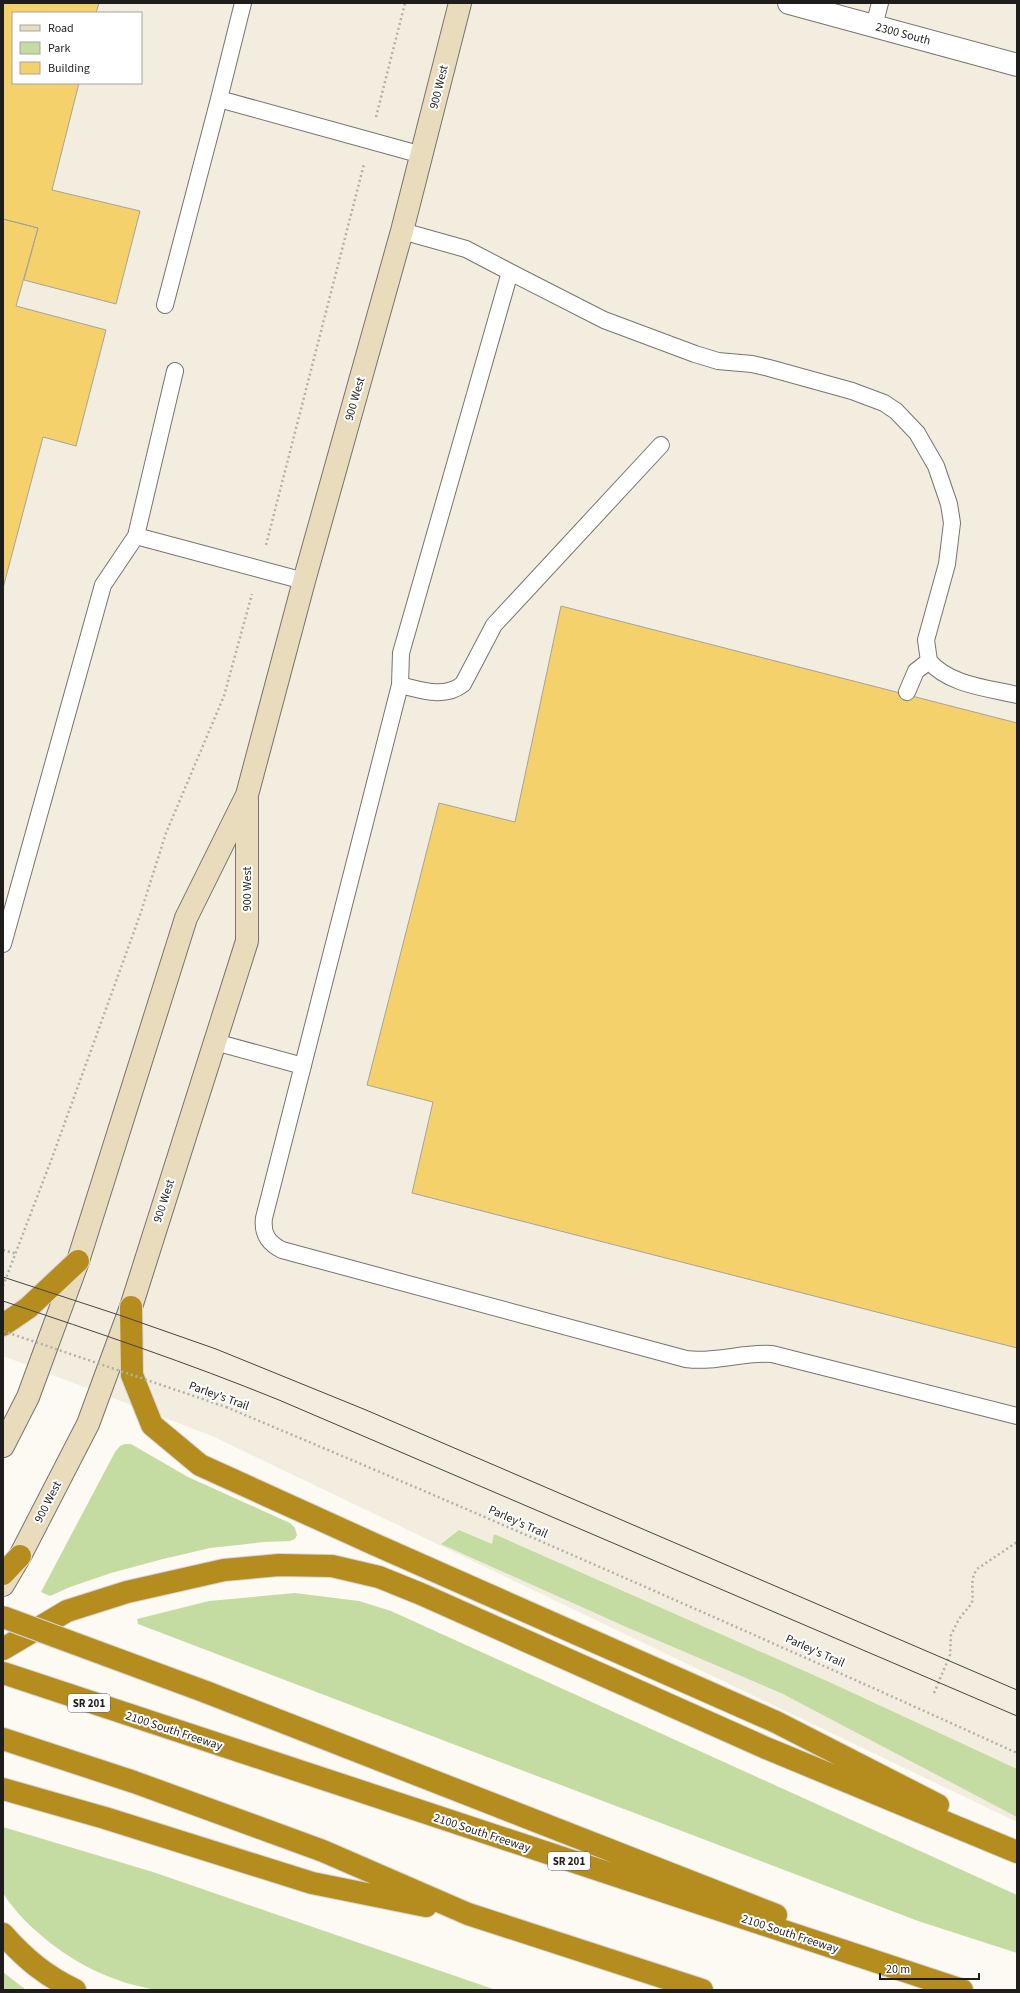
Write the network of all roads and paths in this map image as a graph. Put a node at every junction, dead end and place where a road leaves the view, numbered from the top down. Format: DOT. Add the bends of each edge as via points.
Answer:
graph roads {
  1 [pos="243,3"];
  2 [pos="405,3"];
  3 [pos="460,3"];
  4 [pos="789,3"];
  5 [pos="880,3"];
  6 [pos="874,26"];
  7 [pos="1017,65"];
  8 [pos="219,99"];
  9 [pos="370,141"];
  10 [pos="422,155"];
  11 [pos="402,230"];
  12 [pos="510,272"];
  13 [pos="165,305"];
  14 [pos="175,371"];
  15 [pos="661,445"];
  16 [pos="136,536"];
  17 [pos="259,569"];
  18 [pos="304,581"];
  19 [pos="930,661"];
  20 [pos="400,684"];
  21 [pos="907,692"];
  22 [pos="1017,695"];
  23 [pos="247,795"];
  24 [pos="3,944"];
  25 [pos="215,1042"];
  26 [pos="303,1066"];
  27 [pos="3,1250"];
  28 [pos="17,1254"];
  29 [pos="78,1261"];
  30 [pos="3,1286"];
  31 [pos="131,1307"];
  32 [pos="3,1325"];
  33 [pos="3,1331"];
  34 [pos="1017,1416"];
  35 [pos="3,1446"];
  36 [pos="1017,1542"];
  37 [pos="20,1556"];
  38 [pos="3,1574"];
  39 [pos="3,1585"];
  40 [pos="3,1617"];
  41 [pos="3,1649"];
  42 [pos="3,1674"];
  43 [pos="934,1693"];
  44 [pos="3,1739"];
  45 [pos="1017,1753"];
  46 [pos="3,1789"];
  47 [pos="1017,1845"];
  48 [pos="1017,1852"];
  49 [pos="468,1914"];
  50 [pos="3,1934"];
  51 [pos="75,1990"];
  52 [pos="702,1990"];
  53 [pos="962,1990"];
  54 [pos="969,1990"];
  1 -- 8 [label="lane"];
  2 -- 9 [label="path"];
  3 -- 10 [label="main road, 900 West"];
  4 -- 6 [label="street, 2300 South"];
  5 -- 6 [label="lane"];
  6 -- 7 [label="street, 2300 South"];
  8 -- 9 [label="lane"];
  8 -- 13 [label="lane"];
  9 -- 10 [label="lane"];
  9 -- 17 [label="path"];
  10 -- 11 [label="main road, 900 West"];
  11 -- 12 [label="lane" via="466,249"];
  11 -- 18 [label="main road, 900 West"];
  12 -- 19 [label="lane" via="604,320 701,356 718,361 752,364 852,390 884,403 896,411 917,433 930,455 943,484 952,523 947,564 926,640"];
  12 -- 20 [label="lane" via="401,653"];
  14 -- 16 [label="lane"];
  15 -- 20 [label="lane" via="494,625 463,684 456,689 439,693"];
  16 -- 17 [label="lane"];
  16 -- 24 [label="lane" via="103,585"];
  17 -- 18 [label="lane"];
  17 -- 28 [label="path" via="224,696 166,833 140,915"];
  18 -- 23 [label="main road, 900 West"];
  19 -- 21 [label="lane" via="916,671"];
  19 -- 22 [label="lane" via="944,674"];
  20 -- 26 [label="lane"];
  23 -- 25 [label="main road, 900 West" via="247,941"];
  23 -- 29 [label="main road, 900 West" via="186,918"];
  25 -- 26 [label="lane"];
  25 -- 31 [label="main road, 900 West"];
  26 -- 34 [label="lane" via="264,1218 264,1233 268,1240 282,1250 686,1358 707,1361 746,1354 772,1354"];
  27 -- 28 [label="path"];
  28 -- 30 [label="path"];
  29 -- 32 [label="highway" via="28,1308"];
  29 -- 35 [label="main road, 900 West" via="28,1397"];
  31 -- 37 [label="main road, 900 West" via="88,1424"];
  31 -- 47 [label="highway" via="132,1375 152,1425 200,1465 376,1546 776,1722"];
  33 -- 45 [label="path, Parley's Trail, bridge" via="226,1407 804,1656"];
  36 -- 43 [label="path" via="977,1569 974,1574 971,1584 972,1603 959,1619 951,1635 950,1655"];
  37 -- 38 [label="highway"];
  37 -- 39 [label="main road, 900 West"];
  40 -- 54 [label="highway, bridge" via="206,1692"];
  41 -- 48 [label="highway" via="67,1611 142,1588 224,1570 279,1565 332,1566 379,1577 421,1594 766,1748"];
  42 -- 53 [label="highway, 2100 South Freeway / SR 201"];
  44 -- 49 [label="highway" via="134,1782 323,1852"];
  46 -- 49 [label="highway" via="312,1883"];
  49 -- 52 [label="highway"];
  50 -- 51 [label="highway" via="18,1951 50,1978"];
}
